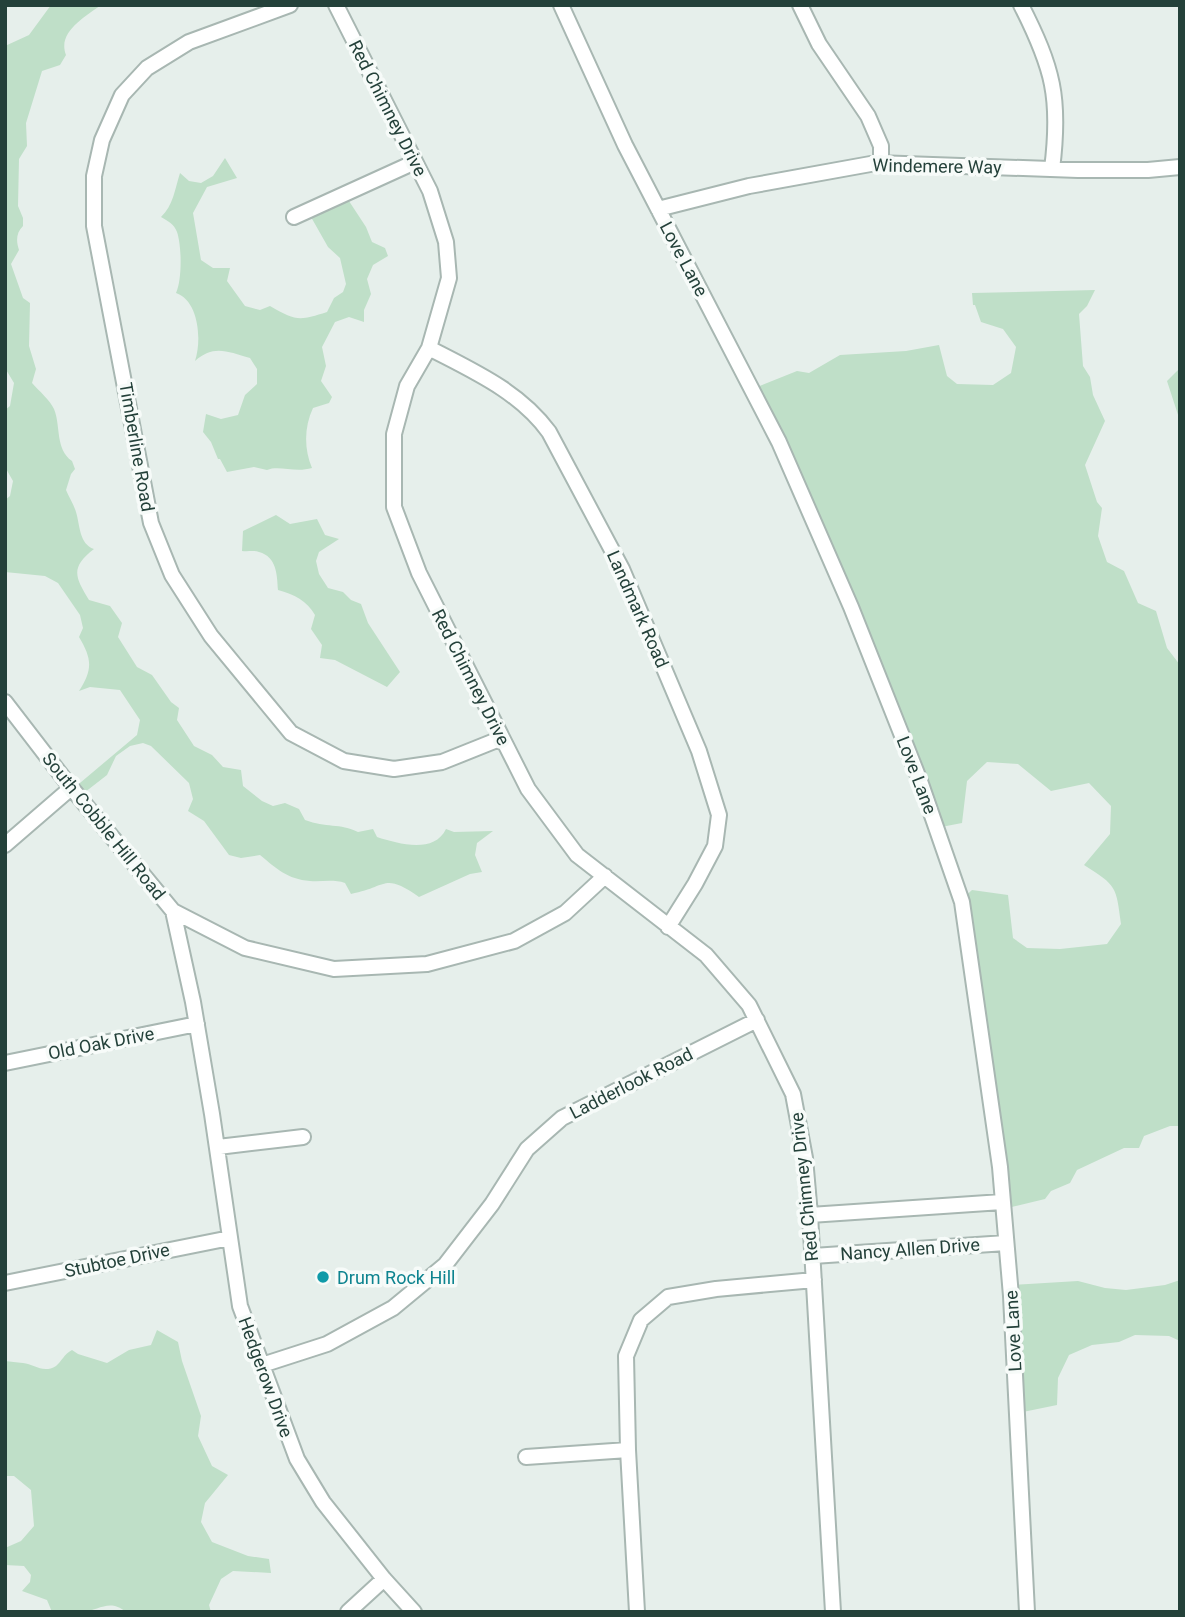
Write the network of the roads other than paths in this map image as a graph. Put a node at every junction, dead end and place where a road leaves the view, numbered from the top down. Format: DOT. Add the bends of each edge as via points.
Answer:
graph roads {
  1 [pos="290,5"];
  2 [pos="336,5"];
  3 [pos="561,5"];
  4 [pos="800,5"];
  5 [pos="1021,5"];
  6 [pos="415,162"];
  7 [pos="881,163"];
  8 [pos="1180,167"];
  9 [pos="1052,169"];
  10 [pos="658,209"];
  11 [pos="293,217"];
  12 [pos="429,348"];
  13 [pos="5,702"];
  14 [pos="502,738"];
  15 [pos="71,788"];
  16 [pos="5,845"];
  17 [pos="606,876"];
  18 [pos="173,911"];
  19 [pos="668,927"];
  20 [pos="757,1020"];
  21 [pos="197,1024"];
  22 [pos="5,1063"];
  23 [pos="303,1137"];
  24 [pos="218,1147"];
  25 [pos="1002,1202"];
  26 [pos="810,1215"];
  27 [pos="230,1238"];
  28 [pos="1006,1243"];
  29 [pos="813,1256"];
  30 [pos="814,1280"];
  31 [pos="5,1283"];
  32 [pos="262,1365"];
  33 [pos="628,1450"];
  34 [pos="526,1457"];
  35 [pos="384,1579"];
  36 [pos="348,1612"];
  37 [pos="414,1612"];
  38 [pos="637,1612"];
  39 [pos="833,1612"];
  40 [pos="1027,1612"];
  1 -- 14 [label="street, Timberline Road" via="189,42 147,68 122,95 102,140 94,176 94,226 151,523 172,575 211,636 291,733 344,761 394,769 442,762"];
  2 -- 6 [label="street, Red Chimney Drive"];
  3 -- 10 [label="street, Love Lane"];
  4 -- 7 [label="street" via="868,116 881,146"];
  5 -- 9 [label="street" via="1049,67 1057,110"];
  6 -- 11 [label="street"];
  6 -- 12 [label="street, Red Chimney Drive" via="430,191 446,242 449,278"];
  7 -- 9 [label="street, Windemere Way"];
  7 -- 10 [label="street, Windemere Way" via="749,186"];
  8 -- 9 [label="street, Windemere Way"];
  10 -- 25 [label="street, Love Lane" via="779,442 925,793 962,902"];
  12 -- 14 [label="street, Red Chimney Drive" via="407,386 394,434 394,507 419,573"];
  12 -- 19 [label="street, Landmark Road" via="502,388 535,413 549,432 622,569 699,751 719,815 715,846"];
  13 -- 15 [label="street, South Cobble Hill Road"];
  14 -- 17 [label="street, Red Chimney Drive" via="528,789 577,855"];
  15 -- 16 [label="street"];
  15 -- 18 [label="street, South Cobble Hill Road"];
  17 -- 18 [label="street, South Cobble Hill Road" via="565,913 514,941 427,964 334,969 245,948"];
  17 -- 19 [label="street, Red Chimney Drive"];
  18 -- 21 [label="street, Hedgerow Drive"];
  19 -- 20 [label="street, Red Chimney Drive" via="706,956"];
  20 -- 26 [label="street, Red Chimney Drive" via="793,1094"];
  20 -- 32 [label="street, Ladderlook Road" via="562,1118 527,1149 445,1265 393,1308 327,1344"];
  21 -- 22 [label="street, Old Oak Drive"];
  21 -- 24 [label="street, Hedgerow Drive"];
  23 -- 24 [label="street"];
  24 -- 27 [label="street, Hedgerow Drive"];
  25 -- 26 [label="street"];
  25 -- 28 [label="street, Love Lane"];
  26 -- 29 [label="street, Red Chimney Drive"];
  27 -- 31 [label="street, Stubtoe Drive"];
  27 -- 32 [label="street, Hedgerow Drive" via="240,1306"];
  28 -- 29 [label="street, Nancy Allen Drive"];
  28 -- 40 [label="street, Love Lane"];
  29 -- 30 [label="street, Red Chimney Drive"];
  30 -- 33 [label="street, Red Chimney Drive" via="668,1297 641,1320 626,1356"];
  30 -- 39 [label="street, Red Chimney Drive"];
  32 -- 35 [label="street, Hedgerow Drive" via="298,1459 323,1502"];
  33 -- 34 [label="street"];
  33 -- 38 [label="street, Red Chimney Drive"];
  35 -- 36 [label="street"];
  35 -- 37 [label="street, Hedgerow Drive"];
}
